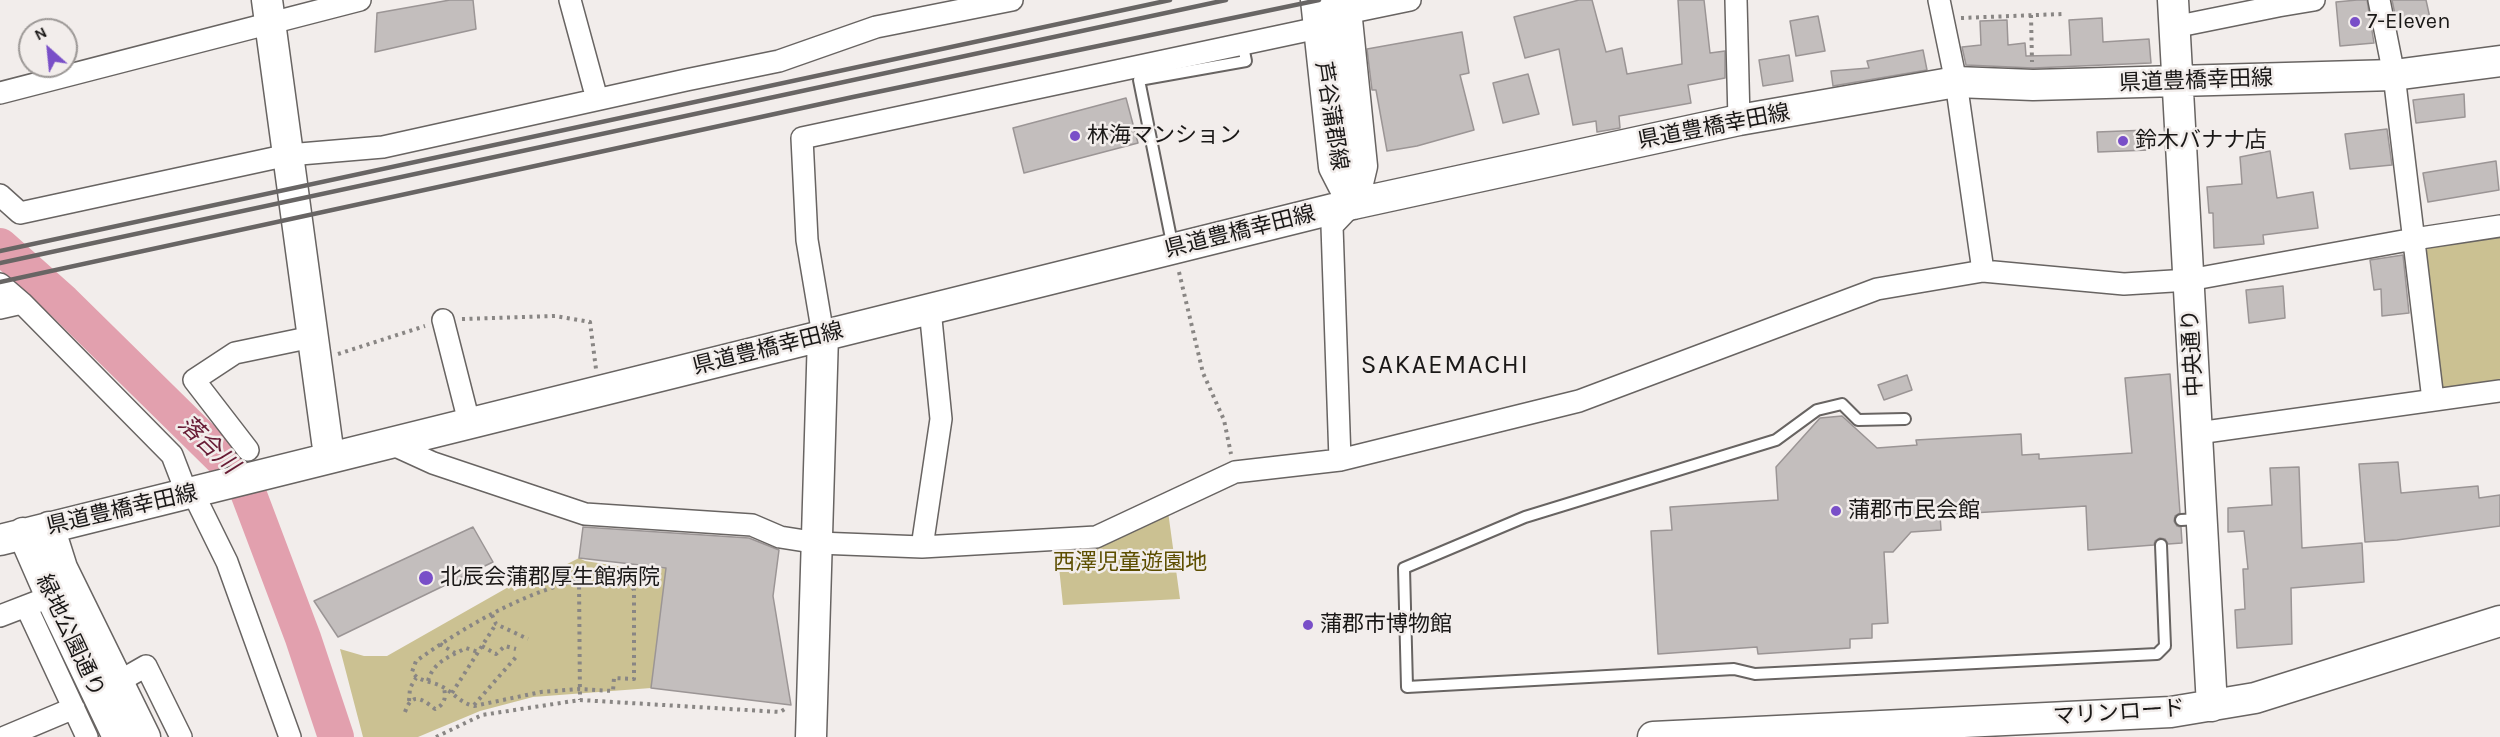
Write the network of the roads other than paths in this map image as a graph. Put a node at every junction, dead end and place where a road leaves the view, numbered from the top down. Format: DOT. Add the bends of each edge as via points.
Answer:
graph roads {
  1 [pos="360,0"];
  2 [pos="570,0"];
  3 [pos="1012,0"];
  4 [pos="1410,0"];
  5 [pos="1736,0"];
  6 [pos="2314,0"];
  7 [pos="2379,0"];
  8 [pos="982,3"];
  9 [pos="2277,3"];
  10 [pos="1346,7"];
  11 [pos="1940,10"];
  12 [pos="268,12"];
  13 [pos="1317,14"];
  14 [pos="2174,14"];
  15 [pos="1242,42"];
  16 [pos="2500,61"];
  17 [pos="2394,75"];
  18 [pos="1956,82"];
  19 [pos="2176,82"];
  20 [pos="0,93"];
  21 [pos="597,99"];
  22 [pos="1739,120"];
  23 [pos="288,156"];
  24 [pos="0,195"];
  25 [pos="1353,204"];
  26 [pos="2500,226"];
  27 [pos="2414,239"];
  28 [pos="1174,248"];
  29 [pos="1983,271"];
  30 [pos="2189,280"];
  31 [pos="0,284"];
  32 [pos="22,303"];
  33 [pos="0,308"];
  34 [pos="930,309"];
  35 [pos="443,320"];
  36 [pos="823,335"];
  37 [pos="314,349"];
  38 [pos="2500,391"];
  39 [pos="2433,400"];
  40 [pos="1905,419"];
  41 [pos="469,422"];
  42 [pos="2198,433"];
  43 [pos="387,442"];
  44 [pos="329,456"];
  45 [pos="1340,460"];
  46 [pos="255,462"];
  47 [pos="194,492"];
  48 [pos="24,533"];
  49 [pos="818,543"];
  50 [pos="2161,545"];
  51 [pos="922,547"];
  52 [pos="38,601"];
  53 [pos="0,616"];
  54 [pos="2500,621"];
  55 [pos="118,682"];
  56 [pos="2212,706"];
  57 [pos="74,708"];
  58 [pos="5,737"];
  59 [pos="87,737"];
  60 [pos="118,737"];
  61 [pos="145,737"];
  62 [pos="181,737"];
  63 [pos="290,737"];
  64 [pos="811,737"];
  65 [pos="1653,737"];
  1 -- 12 [label="street"];
  2 -- 21 [label="street"];
  3 -- 8 [label="street"];
  4 -- 10 [label="street"];
  5 -- 22 [label="street"];
  6 -- 9 [label="street"];
  7 -- 17 [label="street"];
  8 -- 21 [label="street" via="876,27 779,62"];
  9 -- 14 [label="street"];
  10 -- 25 [label="main road, 芦谷蒲郡線" via="1362,166"];
  11 -- 18 [label="street"];
  12 -- 20 [label="street"];
  12 -- 23 [label="main road"];
  13 -- 15 [label="street"];
  13 -- 25 [label="main road, 芦谷蒲郡線" via="1334,167"];
  14 -- 19 [label="main road, 中央通り"];
  15 -- 28 [label="lane" via="1246,61 1139,80"];
  15 -- 36 [label="street" via="802,138 807,240"];
  16 -- 17 [label="main road, 県道豊橋幸田線"];
  17 -- 19 [label="main road, 県道豊橋幸田線"];
  17 -- 27 [label="street"];
  18 -- 19 [label="main road, 県道豊橋幸田線"];
  18 -- 22 [label="main road, 県道豊橋幸田線"];
  18 -- 29 [label="street"];
  19 -- 30 [label="main road, 中央通り"];
  21 -- 23 [label="street" via="383,147"];
  22 -- 25 [label="main road, 県道豊橋幸田線"];
  23 -- 24 [label="street" via="20,213"];
  23 -- 37 [label="main road"];
  25 -- 28 [label="main road, 県道豊橋幸田線"];
  25 -- 45 [label="street" via="1332,226"];
  26 -- 27 [label="street"];
  27 -- 30 [label="street"];
  27 -- 39 [label="street"];
  28 -- 34 [label="main road, 県道豊橋幸田線"];
  29 -- 30 [label="street" via="2124,284"];
  29 -- 45 [label="street" via="1877,289 1579,401"];
  30 -- 42 [label="main road, 中央通り"];
  31 -- 32 [label="street"];
  32 -- 33 [label="street"];
  32 -- 47 [label="street" via="172,455"];
  34 -- 36 [label="main road, 県道豊橋幸田線"];
  34 -- 51 [label="street" via="941,419"];
  35 -- 41 [label="street"];
  36 -- 41 [label="main road, 県道豊橋幸田線"];
  36 -- 49 [label="main road"];
  37 -- 44 [label="main road"];
  37 -- 46 [label="street" via="235,353 194,380"];
  38 -- 39 [label="street"];
  39 -- 42 [label="street"];
  40 -- 50 [label="lane" via="1858,420 1842,404 1816,410 1776,441 1525,517 1404,568 1407,687 1734,669 1755,674 2157,654 2165,646"];
  41 -- 43 [label="main road, 県道豊橋幸田線"];
  42 -- 56 [label="main road, 中央通り" via="2192,519"];
  43 -- 44 [label="main road, 県道豊橋幸田線"];
  43 -- 49 [label="street" via="433,463 585,514 752,525 780,537"];
  44 -- 46 [label="main road, 県道豊橋幸田線"];
  45 -- 51 [label="street" via="1235,472 1096,537"];
  46 -- 47 [label="main road, 県道豊橋幸田線"];
  47 -- 48 [label="main road, 県道豊橋幸田線"];
  47 -- 63 [label="street" via="227,562"];
  48 -- 52 [label="main road, 緑地公園通り"];
  48 -- 55 [label="main road" via="62,568"];
  49 -- 51 [label="street"];
  49 -- 64 [label="main road"];
  52 -- 53 [label="street"];
  52 -- 57 [label="street"];
  52 -- 60 [label="main road, 緑地公園通り"];
  54 -- 56 [label="main road, マリンロード" via="2255,698"];
  55 -- 61 [label="main road"];
  55 -- 62 [label="street" via="147,666"];
  56 -- 65 [label="main road, マリンロード" via="2171,712"];
  57 -- 58 [label="street"];
  57 -- 59 [label="street"];
}
